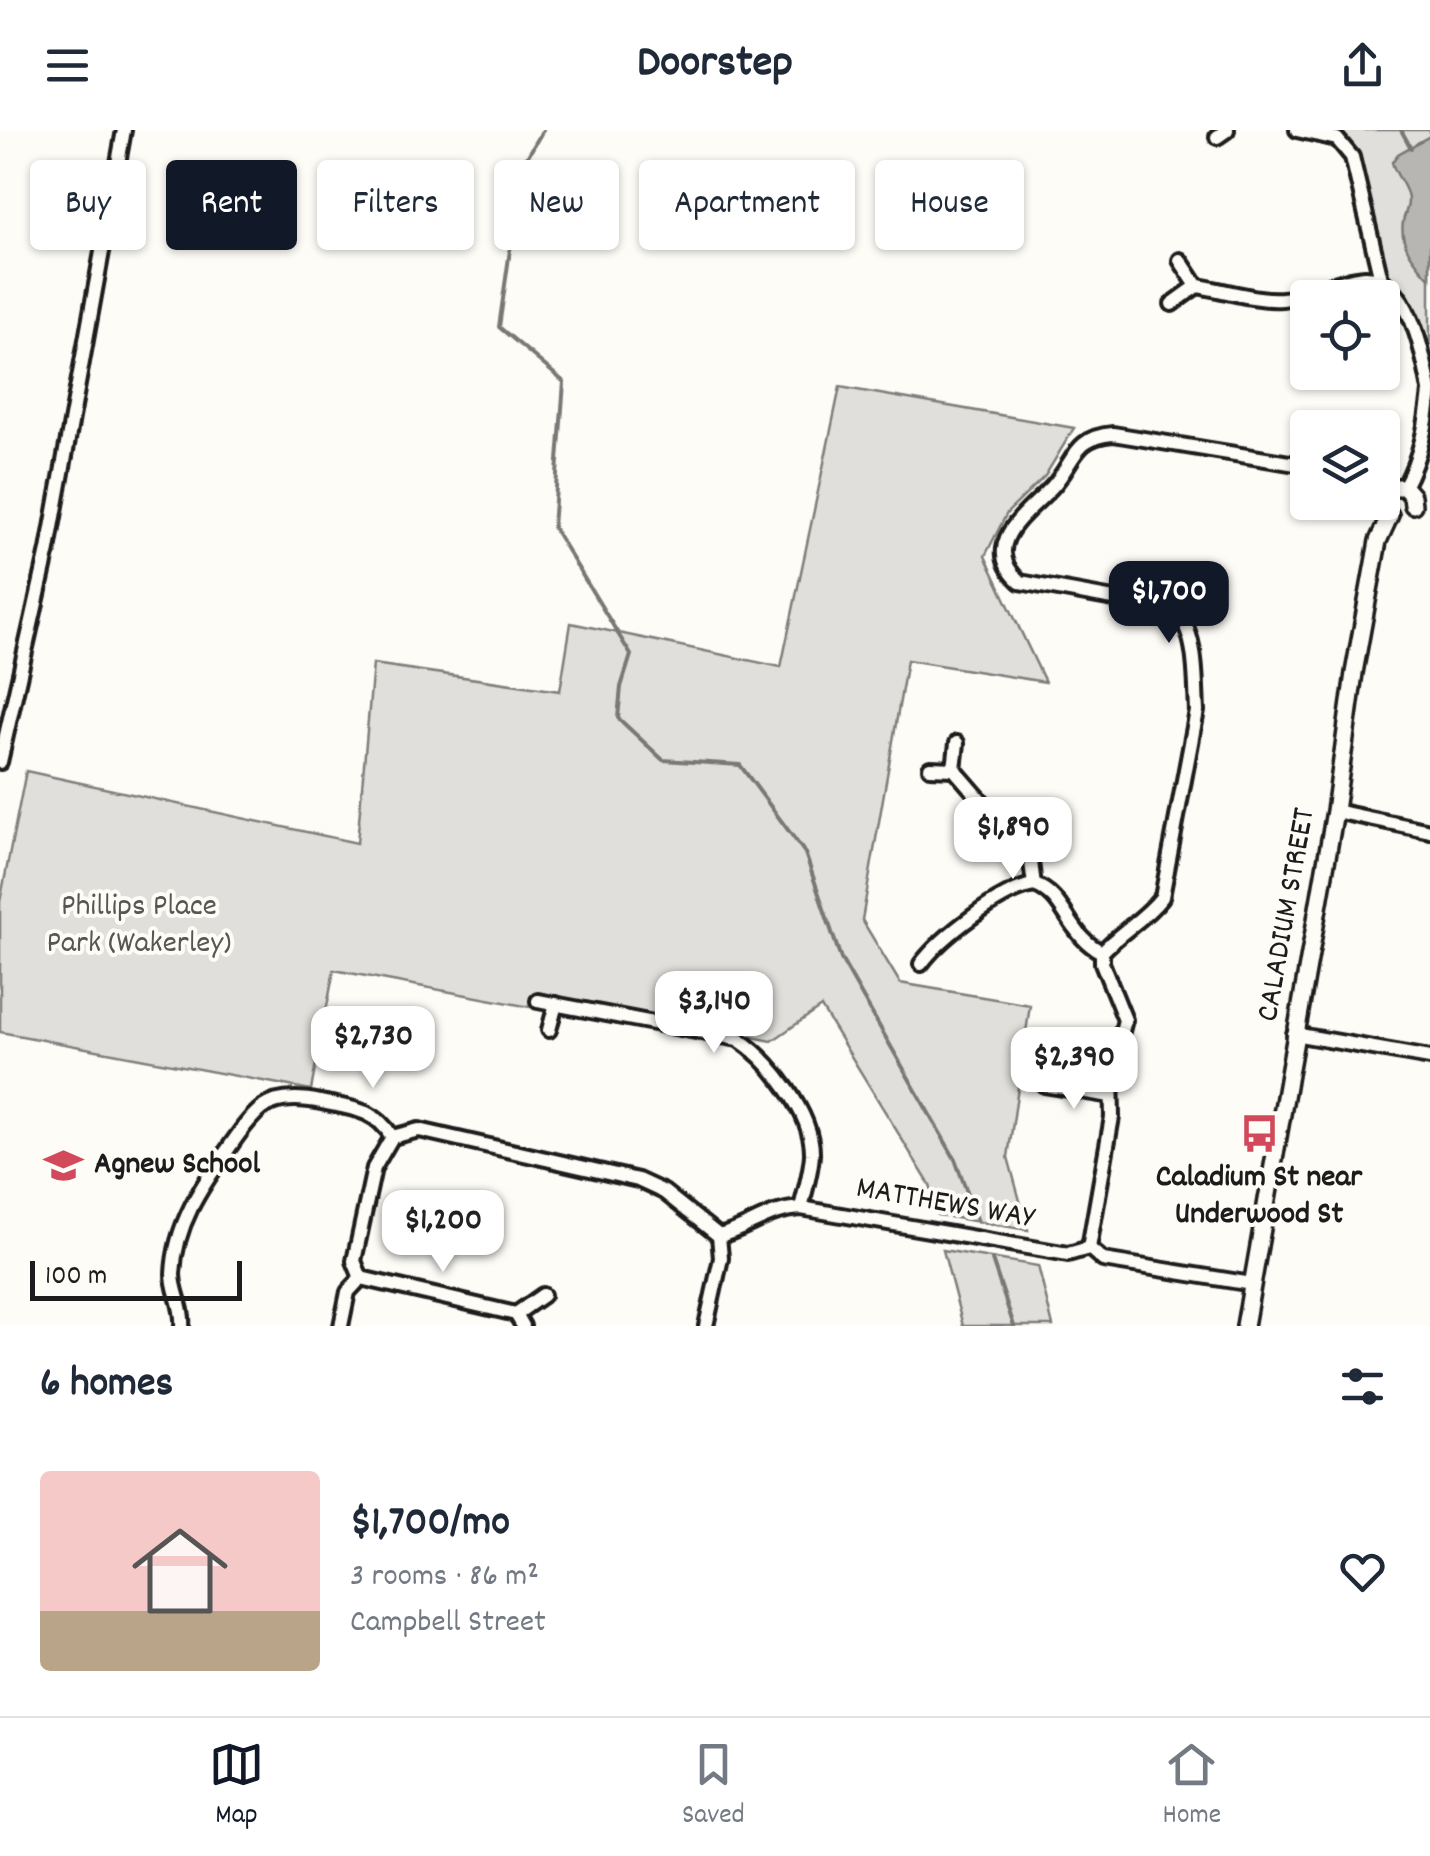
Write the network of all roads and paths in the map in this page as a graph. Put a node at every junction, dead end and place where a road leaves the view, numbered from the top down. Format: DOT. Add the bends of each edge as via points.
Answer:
graph roads {
  1 [pos="124,130"];
  2 [pos="1297,130"];
  3 [pos="1180,260"];
  4 [pos="1381,279"];
  5 [pos="1197,286"];
  6 [pos="1172,304"];
  7 [pos="1430,391"];
  8 [pos="1290,463"];
  9 [pos="1400,487"];
  10 [pos="1404,487"];
  11 [pos="1422,507"];
  12 [pos="1400,511"];
  13 [pos="1381,520"];
  14 [pos="957,743"];
  15 [pos="0,762"];
  16 [pos="930,768"];
  17 [pos="954,768"];
  18 [pos="1335,811"];
  19 [pos="1430,831"];
  20 [pos="1034,885"];
  21 [pos="1102,952"];
  22 [pos="921,964"];
  23 [pos="538,1001"];
  24 [pos="556,1004"];
  25 [pos="550,1030"];
  26 [pos="1294,1034"];
  27 [pos="1430,1058"];
  28 [pos="1044,1085"];
  29 [pos="1112,1096"];
  30 [pos="392,1138"];
  31 [pos="801,1208"];
  32 [pos="719,1236"];
  33 [pos="1089,1248"];
  34 [pos="361,1278"];
  35 [pos="1252,1284"];
  36 [pos="543,1295"];
  37 [pos="520,1320"];
  38 [pos="182,1326"];
  39 [pos="341,1326"];
  40 [pos="706,1326"];
  41 [pos="1244,1326"];
  1 -- 15 [label="street" via="48,550"];
  2 -- 4 [label="street" via="1337,139 1352,157"];
  3 -- 5 [label="street"];
  4 -- 5 [label="street" via="1362,277 1276,300"];
  4 -- 7 [label="street" via="1422,347"];
  5 -- 6 [label="street"];
  7 -- 10 [label="street" via="1426,432"];
  8 -- 21 [label="street" via="1094,436 1007,539 1005,559 1020,582 1159,605 1174,610 1189,632 1197,711 1162,897"];
  9 -- 10 [label="street"];
  10 -- 11 [label="street"];
  11 -- 12 [label="street"];
  13 -- 18 [label="street, CALADIUM STREET"];
  14 -- 17 [label="street"];
  16 -- 17 [label="street"];
  17 -- 20 [label="street" via="1024,850"];
  18 -- 19 [label="street"];
  18 -- 26 [label="street, CALADIUM STREET"];
  20 -- 21 [label="street" via="1052,895 1084,944"];
  20 -- 22 [label="street" via="949,934"];
  21 -- 29 [label="street" via="1125,1020 1110,1072"];
  23 -- 24 [label="street"];
  24 -- 25 [label="street"];
  24 -- 31 [label="street" via="738,1039 754,1050 807,1129 812,1156"];
  26 -- 27 [label="street"];
  26 -- 35 [label="street, CALADIUM STREET"];
  28 -- 29 [label="street"];
  29 -- 33 [label="street"];
  30 -- 32 [label="street" via="419,1130 606,1170 664,1192"];
  30 -- 34 [label="street" via="374,1168 354,1261"];
  30 -- 38 [label="street" via="368,1112 306,1099 264,1106 186,1215 172,1278"];
  31 -- 32 [label="street, MATTHEWS WAY"];
  31 -- 33 [label="street, MATTHEWS WAY" via="1068,1254"];
  32 -- 40 [label="street"];
  33 -- 35 [label="street, MATTHEWS WAY" via="1104,1260"];
  34 -- 37 [label="street"];
  34 -- 39 [label="street" via="348,1292"];
  35 -- 41 [label="street, CALADIUM STREET"];
  36 -- 37 [label="street"];
}
